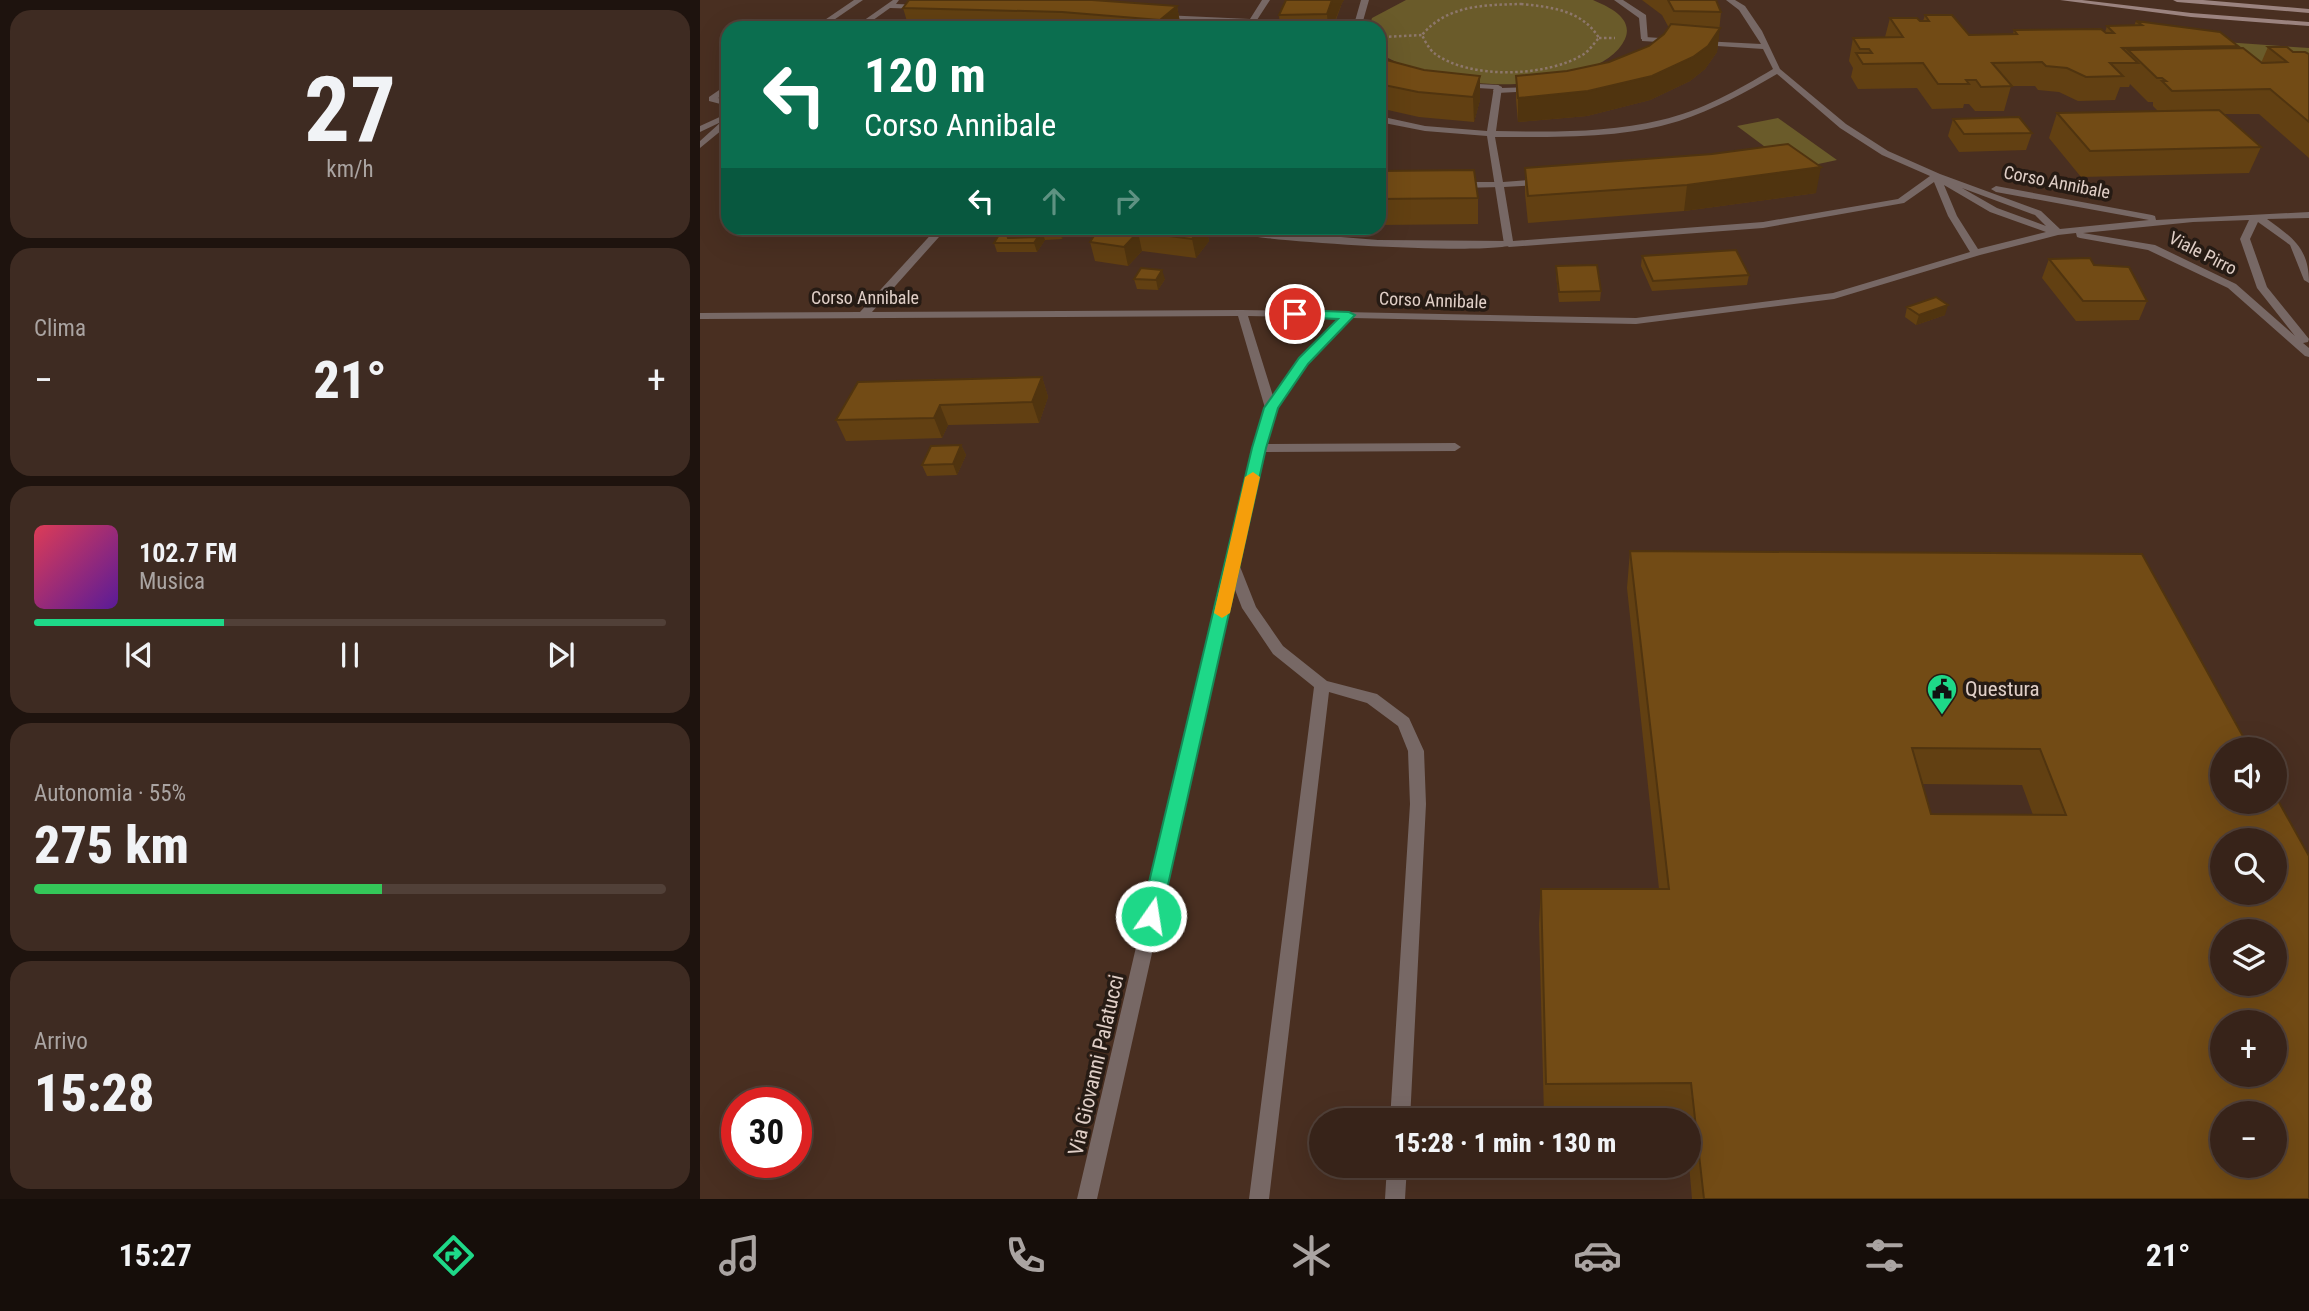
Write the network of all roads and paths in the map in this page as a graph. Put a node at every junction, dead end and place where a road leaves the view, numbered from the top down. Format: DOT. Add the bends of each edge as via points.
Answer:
graph roads {
  1 [pos="859,0"];
  2 [pos="897,0"];
  3 [pos="1266,0"];
  4 [pos="1365,0"];
  5 [pos="1524,0"];
  6 [pos="1618,0"];
  7 [pos="1730,0"];
  8 [pos="2064,0"];
  9 [pos="2177,0"];
  10 [pos="2188,1"];
  11 [pos="1521,4"];
  12 [pos="889,6"];
  13 [pos="931,8"];
  14 [pos="2309,11"];
  15 [pos="1154,17"];
  16 [pos="828,21"];
  17 [pos="867,21"];
  18 [pos="1204,21"];
  19 [pos="1255,21"];
  20 [pos="1359,21"];
  21 [pos="2309,24"];
  22 [pos="1422,35"];
  23 [pos="1386,38"];
  24 [pos="1680,41"];
  25 [pos="1692,42"];
  26 [pos="1767,47"];
  27 [pos="1777,70"];
  28 [pos="1457,85"];
  29 [pos="1498,89"];
  30 [pos="1539,89"];
  31 [pos="721,93"];
  32 [pos="721,102"];
  33 [pos="721,119"];
  34 [pos="1386,120"];
  35 [pos="721,127"];
  36 [pos="700,129"];
  37 [pos="1491,136"];
  38 [pos="700,145"];
  39 [pos="1937,176"];
  40 [pos="1551,181"];
  41 [pos="1452,185"];
  42 [pos="1499,185"];
  43 [pos="2309,215"];
  44 [pos="2256,216"];
  45 [pos="2170,221"];
  46 [pos="2058,232"];
  47 [pos="936,235"];
  48 [pos="1272,235"];
  49 [pos="1509,244"];
  50 [pos="1976,253"];
  51 [pos="2309,280"];
  52 [pos="700,306"];
  53 [pos="1242,313"];
  54 [pos="755,314"];
  55 [pos="1349,315"];
  56 [pos="700,316"];
  57 [pos="862,316"];
  58 [pos="2309,346"];
  59 [pos="2309,354"];
  60 [pos="1271,408"];
  61 [pos="1455,447"];
  62 [pos="1259,448"];
  63 [pos="1233,564"];
  64 [pos="1322,685"];
  65 [pos="1401,1108"];
  66 [pos="1396,1178"];
  67 [pos="1087,1199"];
  68 [pos="1259,1199"];
  69 [pos="1395,1199"];
  1 -- 16 [label="street"];
  2 -- 12 [label="street"];
  3 -- 19 [label="street"];
  4 -- 20 [label="street"];
  5 -- 11 [label="path"];
  6 -- 24 [label="street" via="1643,18 1645,39"];
  7 -- 26 [label="street" via="1742,8"];
  8 -- 21 [label="street"];
  9 -- 10 [label="street"];
  10 -- 14 [label="street"];
  11 -- 22 [label="path" via="1455,12 1429,24"];
  11 -- 22 [label="path" via="1583,19 1599,37 1594,48 1559,66 1502,71 1451,63 1434,55"];
  12 -- 13 [label="street"];
  12 -- 17 [label="street"];
  15 -- 18 [label="street"];
  22 -- 23 [label="path"];
  25 -- 26 [label="street"];
  26 -- 27 [label="street"];
  27 -- 37 [label="street" via="1735,96 1674,120 1608,131"];
  27 -- 39 [label="street, Corso Annibale" via="1843,126 1885,153"];
  28 -- 29 [label="street"];
  29 -- 30 [label="street"];
  29 -- 37 [label="street"];
  31 -- 32 [label="street" via="712,99"];
  33 -- 36 [label="street"];
  34 -- 37 [label="street"];
  35 -- 38 [label="street"];
  37 -- 42 [label="street"];
  39 -- 45 [label="street, Corso Annibale"];
  39 -- 46 [label="street, Corso Annibale" via="1975,202 2017,222"];
  39 -- 46 [label="street, Corso Annibale" via="2038,213"];
  39 -- 49 [label="street" via="1901,201 1763,225"];
  39 -- 50 [label="street" via="1943,198"];
  40 -- 42 [label="street"];
  41 -- 42 [label="street"];
  42 -- 49 [label="street"];
  43 -- 44 [label="street, Corso Annibale"];
  44 -- 45 [label="street, Corso Annibale"];
  44 -- 51 [label="street" via="2294,244"];
  44 -- 58 [label="street, Viale Pirro" via="2245,239 2262,288"];
  45 -- 46 [label="street, Corso Annibale"];
  46 -- 50 [label="street, Corso Annibale"];
  46 -- 59 [label="street, Viale Pirro" via="2151,247 2232,286"];
  47 -- 57 [label="street"];
  48 -- 49 [label="street" via="1390,245"];
  50 -- 55 [label="street, Corso Annibale" via="1834,296 1636,321"];
  52 -- 54 [label="street"];
  53 -- 55 [label="street, Corso Annibale"];
  53 -- 57 [label="street, Corso Annibale"];
  53 -- 60 [label="street"];
  54 -- 56 [label="street"];
  54 -- 57 [label="street, Corso Annibale"];
  55 -- 60 [label="street, Via Giovanni Palatucci" via="1304,361"];
  60 -- 62 [label="street, Via Giovanni Palatucci"];
  61 -- 62 [label="street"];
  62 -- 63 [label="street, Via Giovanni Palatucci"];
  63 -- 64 [label="street" via="1249,608 1278,650"];
  63 -- 67 [label="street, Via Giovanni Palatucci"];
  64 -- 65 [label="street" via="1372,698 1404,722 1416,751 1418,804"];
  64 -- 68 [label="street"];
  66 -- 69 [label="street"];
}
